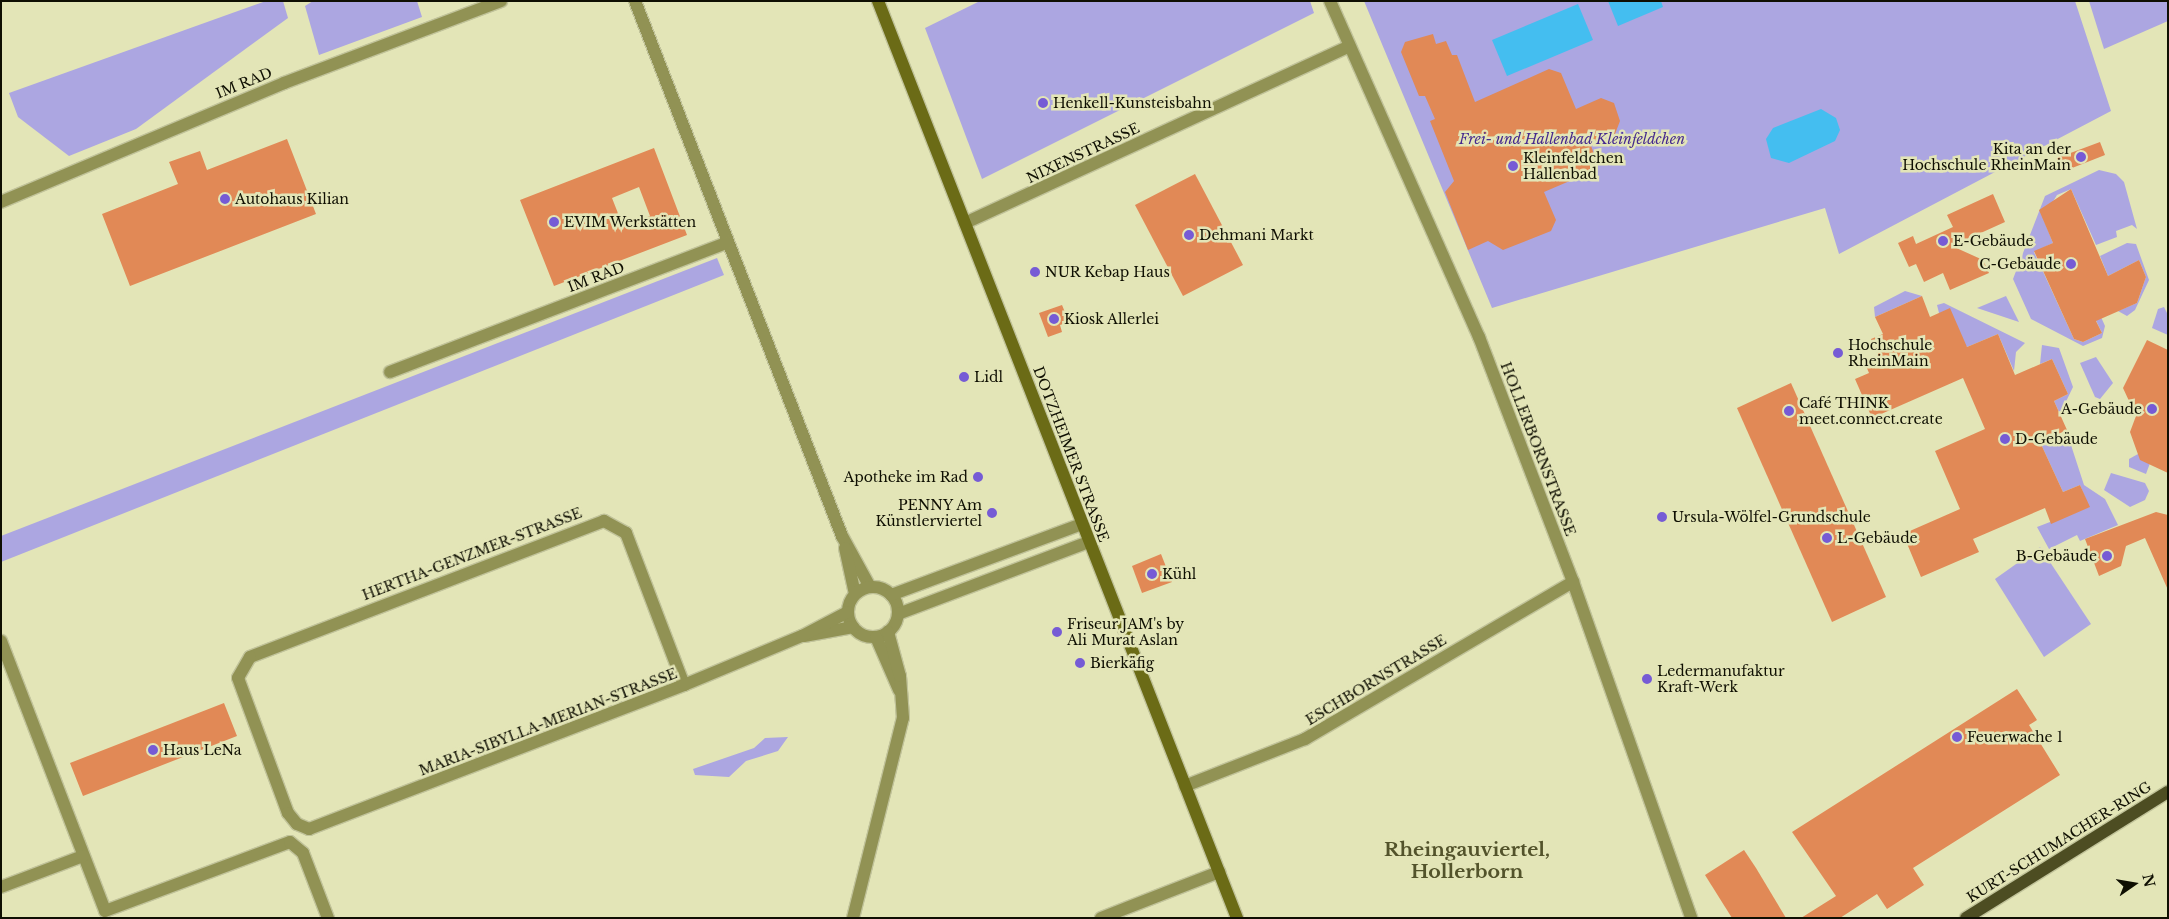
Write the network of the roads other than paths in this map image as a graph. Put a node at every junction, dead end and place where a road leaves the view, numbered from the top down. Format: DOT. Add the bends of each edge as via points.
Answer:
graph roads {
  1 [pos="501,1"];
  2 [pos="635,1"];
  3 [pos="878,1"];
  4 [pos="1330,1"];
  5 [pos="1349,46"];
  6 [pos="1,202"];
  7 [pos="964,223"];
  8 [pos="728,242"];
  9 [pos="390,372"];
  10 [pos="1082,524"];
  11 [pos="842,536"];
  12 [pos="1089,542"];
  13 [pos="1573,582"];
  14 [pos="870,587"];
  15 [pos="855,594"];
  16 [pos="891,595"];
  17 [pos="848,612"];
  18 [pos="898,614"];
  19 [pos="853,627"];
  20 [pos="882,634"];
  21 [pos="802,636"];
  22 [pos="1,641"];
  23 [pos="5,659"];
  24 [pos="684,685"];
  25 [pos="1185,786"];
  26 [pos="2168,792"];
  27 [pos="302,828"];
  28 [pos="82,856"];
  29 [pos="1219,872"];
  30 [pos="1,887"];
  31 [pos="106,914"];
  32 [pos="328,918"];
  33 [pos="854,918"];
  34 [pos="1101,918"];
  35 [pos="1237,918"];
  36 [pos="1691,918"];
  37 [pos="1966,918"];
  1 -- 6 [label="street, IM RAD" via="284,83"];
  2 -- 8 [label="street"];
  3 -- 7 [label="main road, DOTZHEIMER STRASSE"];
  4 -- 5 [label="street, HOLLERBORNSTRASSE"];
  5 -- 7 [label="street, NIXENSTRASSE"];
  5 -- 13 [label="street, HOLLERBORNSTRASSE" via="1479,338"];
  7 -- 10 [label="main road, DOTZHEIMER STRASSE"];
  8 -- 9 [label="street, IM RAD"];
  8 -- 11 [label="street"];
  10 -- 12 [label="main road, DOTZHEIMER STRASSE"];
  10 -- 16 [label="street"];
  11 -- 14 [label="street"];
  11 -- 15 [label="street"];
  12 -- 18 [label="street"];
  12 -- 25 [label="main road, DOTZHEIMER STRASSE"];
  13 -- 25 [label="street, ESCHBORNSTRASSE" via="1304,739"];
  13 -- 36 [label="street, HOLLERBORNSTRASSE"];
  14 -- 15 [label="street"];
  14 -- 16 [label="street"];
  15 -- 17 [label="street"];
  16 -- 18 [label="street"];
  17 -- 19 [label="street"];
  17 -- 21 [label="street, MARIA-SIBYLLA-MERIAN-STRASSE"];
  18 -- 20 [label="street"];
  19 -- 20 [label="street"];
  19 -- 21 [label="street, MARIA-SIBYLLA-MERIAN-STRASSE"];
  20 -- 33 [label="street" via="902,695 902,729"];
  21 -- 24 [label="street, MARIA-SIBYLLA-MERIAN-STRASSE"];
  22 -- 23 [label="street"];
  23 -- 28 [label="street"];
  24 -- 27 [label="street, MARIA-SIBYLLA-MERIAN-STRASSE" via="354,814"];
  24 -- 27 [label="street, HERTHA-GENZMER-STRASSE" via="626,533 616,524 598,521 250,657 238,678 288,813"];
  25 -- 29 [label="main road, DOTZHEIMER STRASSE"];
  26 -- 37 [label="main road, KURT-SCHUMACHER-RING"];
  28 -- 30 [label="street"];
  28 -- 31 [label="street"];
  29 -- 34 [label="street"];
  29 -- 35 [label="main road, DOTZHEIMER STRASSE"];
  31 -- 32 [label="street" via="283,843 294,843 303,852"];
}
